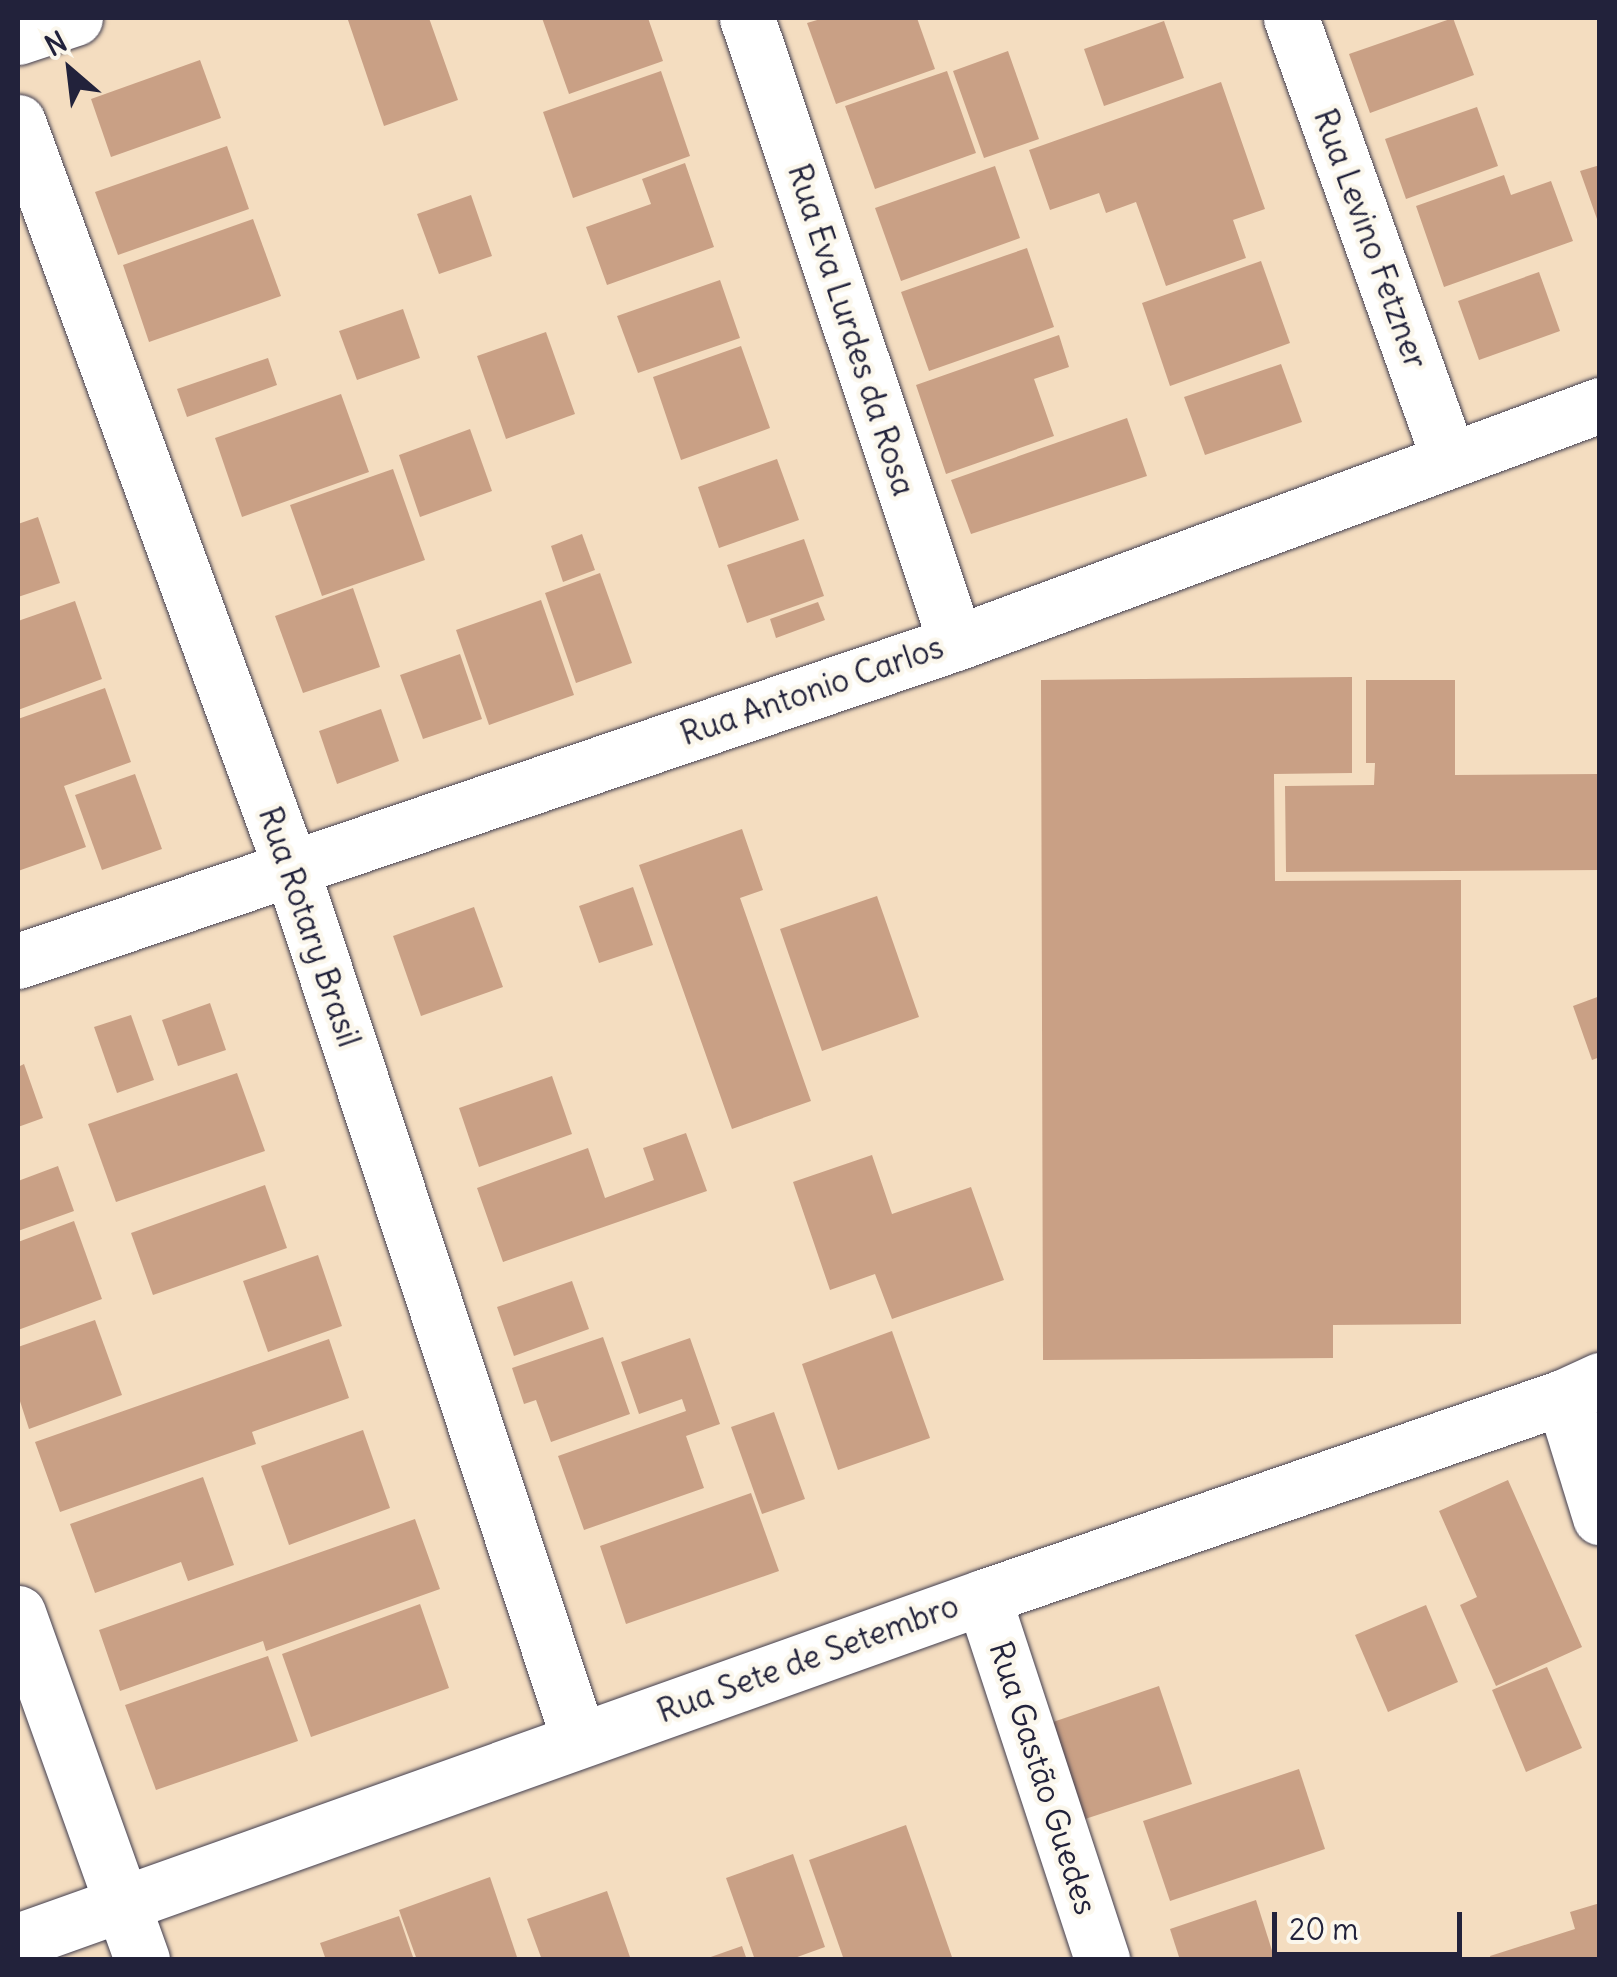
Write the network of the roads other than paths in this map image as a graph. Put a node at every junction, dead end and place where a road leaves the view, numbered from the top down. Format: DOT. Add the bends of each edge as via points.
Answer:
graph roads {
  1 [pos="74,18"];
  2 [pos="747,18"];
  3 [pos="1290,18"];
  4 [pos="18,37"];
  5 [pos="18,122"];
  6 [pos="1600,405"];
  7 [pos="1449,460"];
  8 [pos="956,643"];
  9 [pos="291,868"];
  10 [pos="18,960"];
  11 [pos="1581,1388"];
  12 [pos="1600,1516"];
  13 [pos="983,1597"];
  14 [pos="18,1614"];
  15 [pos="579,1740"];
  16 [pos="123,1903"];
  17 [pos="18,1940"];
  18 [pos="142,1960"];
  19 [pos="1102,1960"];
  1 -- 4 [label="street"];
  2 -- 8 [label="street, Rua Eva Lurdes da Rosa"];
  3 -- 7 [label="street, Rua Levino Fetzner"];
  5 -- 9 [label="street, Rua Rotary Brasil"];
  6 -- 7 [label="street, Rua Antonio Carlos"];
  7 -- 8 [label="street, Rua Antonio Carlos"];
  8 -- 9 [label="street, Rua Antonio Carlos"];
  9 -- 10 [label="street, Rua Antonio Carlos"];
  9 -- 15 [label="street, Rua Rotary Brasil"];
  11 -- 12 [label="street"];
  11 -- 13 [label="street, Rua Sete de Setembro"];
  13 -- 15 [label="street, Rua Sete de Setembro"];
  13 -- 19 [label="street, Rua Gastão Guedes"];
  14 -- 16 [label="street"];
  15 -- 16 [label="street, Rua Sete de Setembro"];
  16 -- 17 [label="street, Rua Sete de Setembro"];
  16 -- 18 [label="street"];
}
